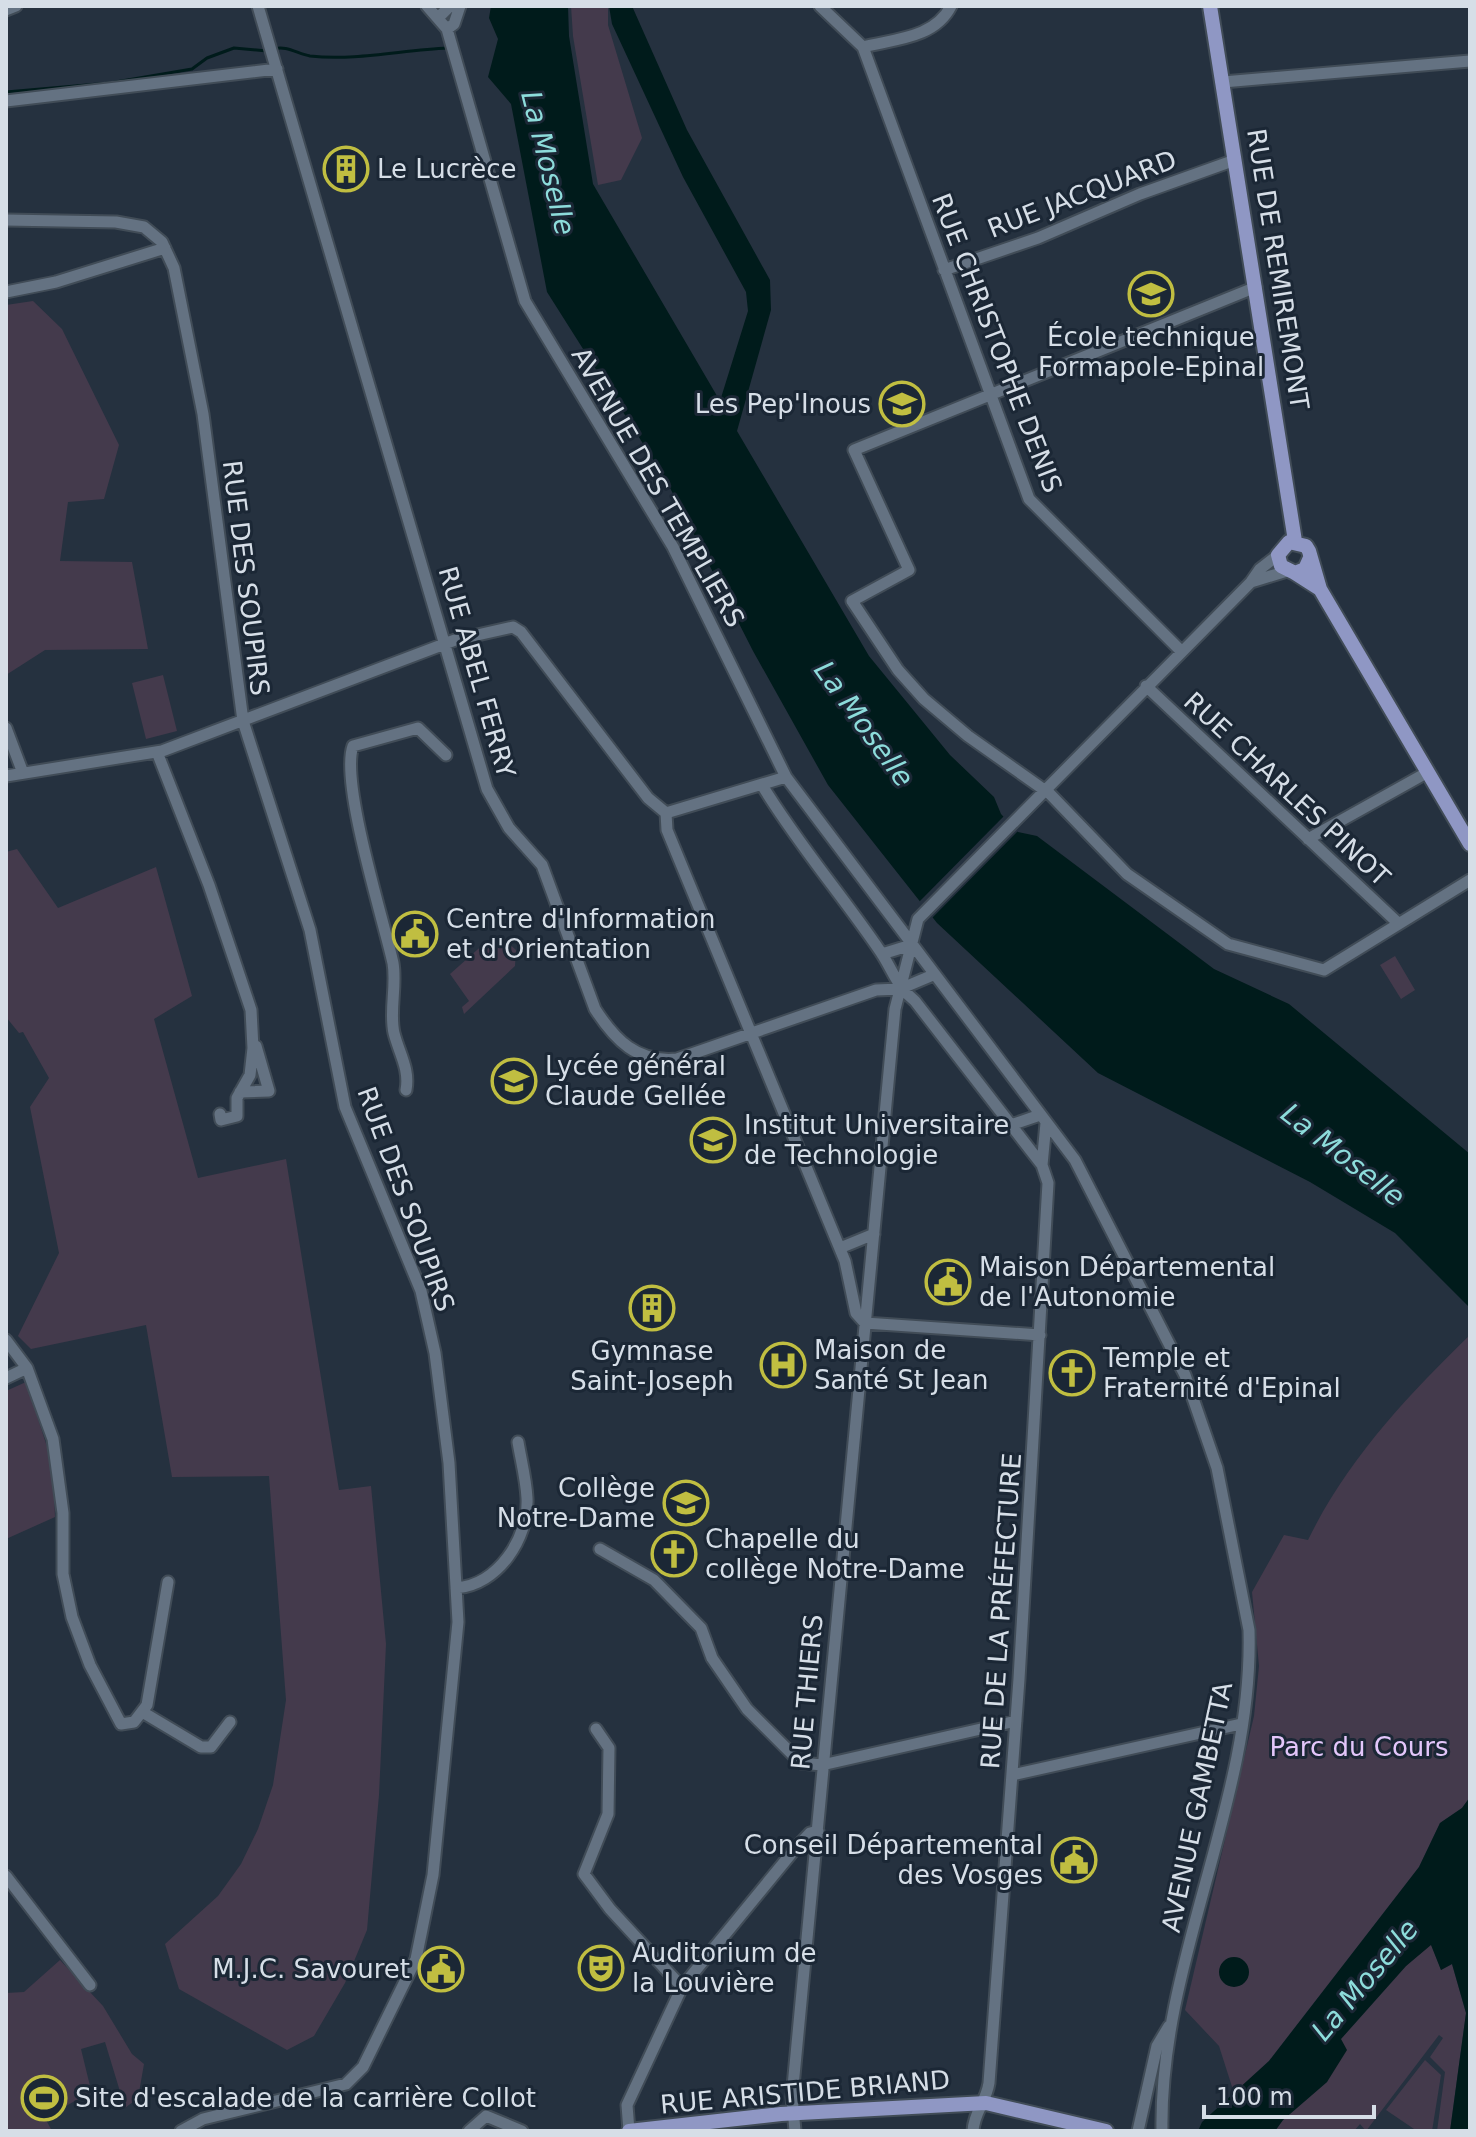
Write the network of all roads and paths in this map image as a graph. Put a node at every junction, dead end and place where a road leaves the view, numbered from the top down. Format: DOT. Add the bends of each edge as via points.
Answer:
graph roads {
  1 [pos="258,6"];
  2 [pos="427,6"];
  3 [pos="450,6"];
  4 [pos="460,6"];
  5 [pos="820,6"];
  6 [pos="951,6"];
  7 [pos="1210,6"];
  8 [pos="440,16"];
  9 [pos="447,29"];
  10 [pos="863,47"];
  11 [pos="1470,61"];
  12 [pos="277,69"];
  13 [pos="1223,82"];
  14 [pos="6,101"];
  15 [pos="1235,160"];
  16 [pos="6,220"];
  17 [pos="165,248"];
  18 [pos="944,270"];
  19 [pos="1256,287"];
  20 [pos="6,292"];
  21 [pos="990,393"];
  22 [pos="1295,541"];
  23 [pos="1278,555"];
  24 [pos="1310,558"];
  25 [pos="1291,572"];
  26 [pos="1251,582"];
  27 [pos="1320,589"];
  28 [pos="446,644"];
  29 [pos="1181,651"];
  30 [pos="1146,686"];
  31 [pos="243,721"];
  32 [pos="6,728"];
  33 [pos="157,752"];
  34 [pos="446,755"];
  35 [pos="1428,772"];
  36 [pos="23,773"];
  37 [pos="6,776"];
  38 [pos="786,777"];
  39 [pos="762,785"];
  40 [pos="1042,791"];
  41 [pos="666,813"];
  42 [pos="1308,839"];
  43 [pos="1470,844"];
  44 [pos="1470,880"];
  45 [pos="1398,923"];
  46 [pos="911,945"];
  47 [pos="882,954"];
  48 [pos="933,975"];
  49 [pos="900,989"];
  50 [pos="253,1034"];
  51 [pos="752,1035"];
  52 [pos="406,1090"];
  53 [pos="240,1092"];
  54 [pos="220,1114"];
  55 [pos="1043,1119"];
  56 [pos="1011,1125"];
  57 [pos="1042,1165"];
  58 [pos="874,1234"];
  59 [pos="840,1248"];
  60 [pos="865,1323"];
  61 [pos="1040,1335"];
  62 [pos="6,1340"];
  63 [pos="27,1368"];
  64 [pos="6,1378"];
  65 [pos="518,1442"];
  66 [pos="600,1549"];
  67 [pos="168,1582"];
  68 [pos="456,1588"];
  69 [pos="144,1713"];
  70 [pos="1016,1721"];
  71 [pos="230,1722"];
  72 [pos="1241,1724"];
  73 [pos="596,1729"];
  74 [pos="822,1765"];
  75 [pos="1012,1775"];
  76 [pos="818,1831"];
  77 [pos="6,1876"];
  78 [pos="90,1985"];
  79 [pos="682,1987"];
  80 [pos="1170,2026"];
  81 [pos="986,2103"];
  82 [pos="792,2114"];
  83 [pos="181,2131"];
  84 [pos="469,2131"];
  85 [pos="522,2131"];
  86 [pos="629,2131"];
  87 [pos="795,2131"];
  88 [pos="973,2131"];
  89 [pos="1106,2131"];
  90 [pos="1138,2131"];
  91 [pos="1162,2131"];
  1 -- 12 [label="street, RUE ABEL FERRY"];
  2 -- 8 [label="street"];
  3 -- 8 [label="street"];
  4 -- 9 [label="street"];
  5 -- 10 [label="street"];
  6 -- 10 [label="street" via="943,21 926,32"];
  7 -- 13 [label="main road, RUE DE REMIREMONT"];
  8 -- 9 [label="street, AVENUE DES TEMPLIERS"];
  9 -- 38 [label="street, AVENUE DES TEMPLIERS" via="525,301 673,547"];
  10 -- 18 [label="street, RUE CHRISTOPHE DENIS"];
  11 -- 13 [label="street"];
  12 -- 14 [label="street"];
  12 -- 28 [label="street, RUE ABEL FERRY"];
  13 -- 15 [label="main road, RUE DE REMIREMONT"];
  15 -- 18 [label="street, RUE JACQUARD"];
  15 -- 19 [label="main road, RUE DE REMIREMONT"];
  16 -- 17 [label="street" via="116,222 144,227"];
  17 -- 20 [label="street"];
  17 -- 31 [label="street, RUE DES SOUPIRS" via="174,268 203,414"];
  18 -- 21 [label="street, RUE CHRISTOPHE DENIS"];
  19 -- 21 [label="street"];
  19 -- 22 [label="main road, RUE DE REMIREMONT"];
  21 -- 29 [label="street, RUE CHRISTOPHE DENIS" via="1034,507"];
  21 -- 40 [label="street" via="854,450 909,570 852,601 924,699"];
  22 -- 23 [label="main road"];
  22 -- 24 [label="main road" via="1306,546"];
  23 -- 25 [label="main road" via="1281,566"];
  23 -- 26 [label="street"];
  24 -- 25 [label="main road" via="1305,569"];
  24 -- 27 [label="main road"];
  25 -- 26 [label="street"];
  25 -- 27 [label="main road"];
  26 -- 29 [label="street"];
  27 -- 35 [label="main road"];
  28 -- 31 [label="street"];
  28 -- 41 [label="street" via="513,627 521,632 648,798"];
  28 -- 51 [label="street, RUE ABEL FERRY" via="487,789 509,828 542,865 595,1009 613,1036 638,1054 666,1060"];
  29 -- 30 [label="street"];
  30 -- 40 [label="street"];
  30 -- 42 [label="street, RUE CHARLES PINOT"];
  31 -- 33 [label="street"];
  31 -- 68 [label="street, RUE DES SOUPIRS" via="310,930 345,1107 421,1291 445,1422"];
  32 -- 36 [label="street"];
  33 -- 36 [label="street"];
  33 -- 50 [label="street" via="209,885 251,1010"];
  34 -- 52 [label="street" via="418,728 353,746 350,756 393,963 394,1033 407,1071"];
  35 -- 42 [label="street"];
  35 -- 43 [label="main road"];
  36 -- 37 [label="street"];
  38 -- 39 [label="street"];
  38 -- 46 [label="street, AVENUE DES TEMPLIERS"];
  39 -- 41 [label="street"];
  39 -- 47 [label="street"];
  40 -- 45 [label="street" via="1127,874 1228,944 1324,970"];
  40 -- 46 [label="street, RUE THIERS" via="921,915"];
  41 -- 51 [label="street" via="667,830"];
  42 -- 45 [label="street, RUE CHARLES PINOT"];
  44 -- 45 [label="street"];
  46 -- 47 [label="street"];
  46 -- 48 [label="street, AVENUE DES TEMPLIERS"];
  46 -- 49 [label="street, RUE THIERS"];
  47 -- 49 [label="street"];
  48 -- 49 [label="street"];
  48 -- 55 [label="street, AVENUE DES TEMPLIERS"];
  49 -- 51 [label="street, RUE ABEL FERRY" via="876,990"];
  49 -- 56 [label="street" via="915,1001"];
  49 -- 58 [label="street, RUE THIERS"];
  50 -- 53 [label="street" via="250,1075"];
  50 -- 53 [label="street" via="269,1091"];
  51 -- 59 [label="street"];
  53 -- 54 [label="street" via="237,1116 221,1120"];
  55 -- 56 [label="street"];
  55 -- 57 [label="street, RUE DE LA PRÉFECTURE"];
  55 -- 72 [label="street, AVENUE GAMBETTA" via="1075,1160 1185,1375 1211,1446 1249,1630"];
  56 -- 57 [label="street"];
  57 -- 61 [label="street, RUE DE LA PRÉFECTURE" via="1048,1183"];
  58 -- 59 [label="street"];
  58 -- 60 [label="street, RUE THIERS"];
  59 -- 60 [label="street" via="856,1313"];
  60 -- 61 [label="street"];
  60 -- 74 [label="street, RUE THIERS"];
  61 -- 70 [label="street, RUE DE LA PRÉFECTURE"];
  62 -- 63 [label="street"];
  63 -- 64 [label="street"];
  63 -- 69 [label="street" via="53,1439 63,1513 63,1574 72,1617 116,1719 127,1725"];
  65 -- 68 [label="street" via="527,1500 519,1540 492,1574"];
  66 -- 74 [label="street" via="654,1580 701,1628 712,1658 747,1709 801,1763"];
  67 -- 69 [label="street"];
  68 -- 83 [label="street, RUE DES SOUPIRS" via="458,1622 433,1879 416,1959 394,2008 363,2067 346,2084 203,2119"];
  69 -- 71 [label="street" via="201,1747 211,1747"];
  70 -- 74 [label="street"];
  70 -- 75 [label="street, RUE DE LA PRÉFECTURE"];
  72 -- 75 [label="street"];
  72 -- 80 [label="street, AVENUE GAMBETTA"];
  73 -- 79 [label="street" via="609,1748 608,1814 584,1874"];
  74 -- 76 [label="street, RUE THIERS"];
  75 -- 81 [label="street, RUE DE LA PRÉFECTURE"];
  76 -- 79 [label="street" via="795,1849"];
  76 -- 82 [label="street, RUE THIERS"];
  77 -- 78 [label="street"];
  79 -- 86 [label="street" via="627,2105"];
  80 -- 90 [label="street, AVENUE GAMBETTA" via="1157,2046"];
  80 -- 91 [label="street, AVENUE GAMBETTA"];
  81 -- 82 [label="main road, RUE ARISTIDE BRIAND"];
  81 -- 88 [label="street" via="976,2112"];
  81 -- 89 [label="main road, RUE ARISTIDE BRIAND"];
  82 -- 86 [label="main road, RUE ARISTIDE BRIAND"];
  82 -- 87 [label="street, RUE THIERS"];
  84 -- 85 [label="street" via="486,2116"];
}
